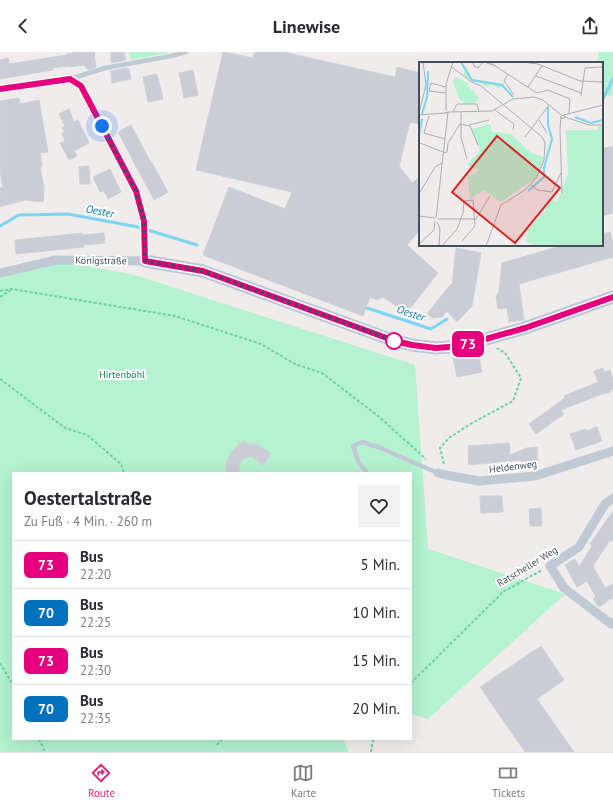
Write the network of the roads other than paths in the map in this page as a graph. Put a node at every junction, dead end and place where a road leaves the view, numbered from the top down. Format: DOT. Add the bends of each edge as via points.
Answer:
graph roads {
  1 [pos="186,52"];
  2 [pos="70,79"];
  3 [pos="0,89"];
  4 [pos="145,261"];
  5 [pos="0,273"];
  6 [pos="613,297"];
  7 [pos="613,451"];
  8 [pos="366,472"];
  9 [pos="442,474"];
  10 [pos="613,498"];
  11 [pos="613,622"];
  1 -- 2 [label="lane" via="105,68"];
  2 -- 3 [label="street"];
  2 -- 4 [label="street" via="81,86 136,191 144,221"];
  4 -- 5 [label="street, Königstraße" via="56,260"];
  4 -- 6 [label="street, Königstraße" via="203,271 395,341 436,348 461,346 525,328"];
  7 -- 9 [label="street, Heldenweg" via="535,476 479,481"];
  8 -- 9 [label="lane" via="358,461 353,446 362,442"];
  10 -- 11 [label="street, Ratscheller Weg" via="605,504 579,547 550,566 564,588 611,624"];
}
